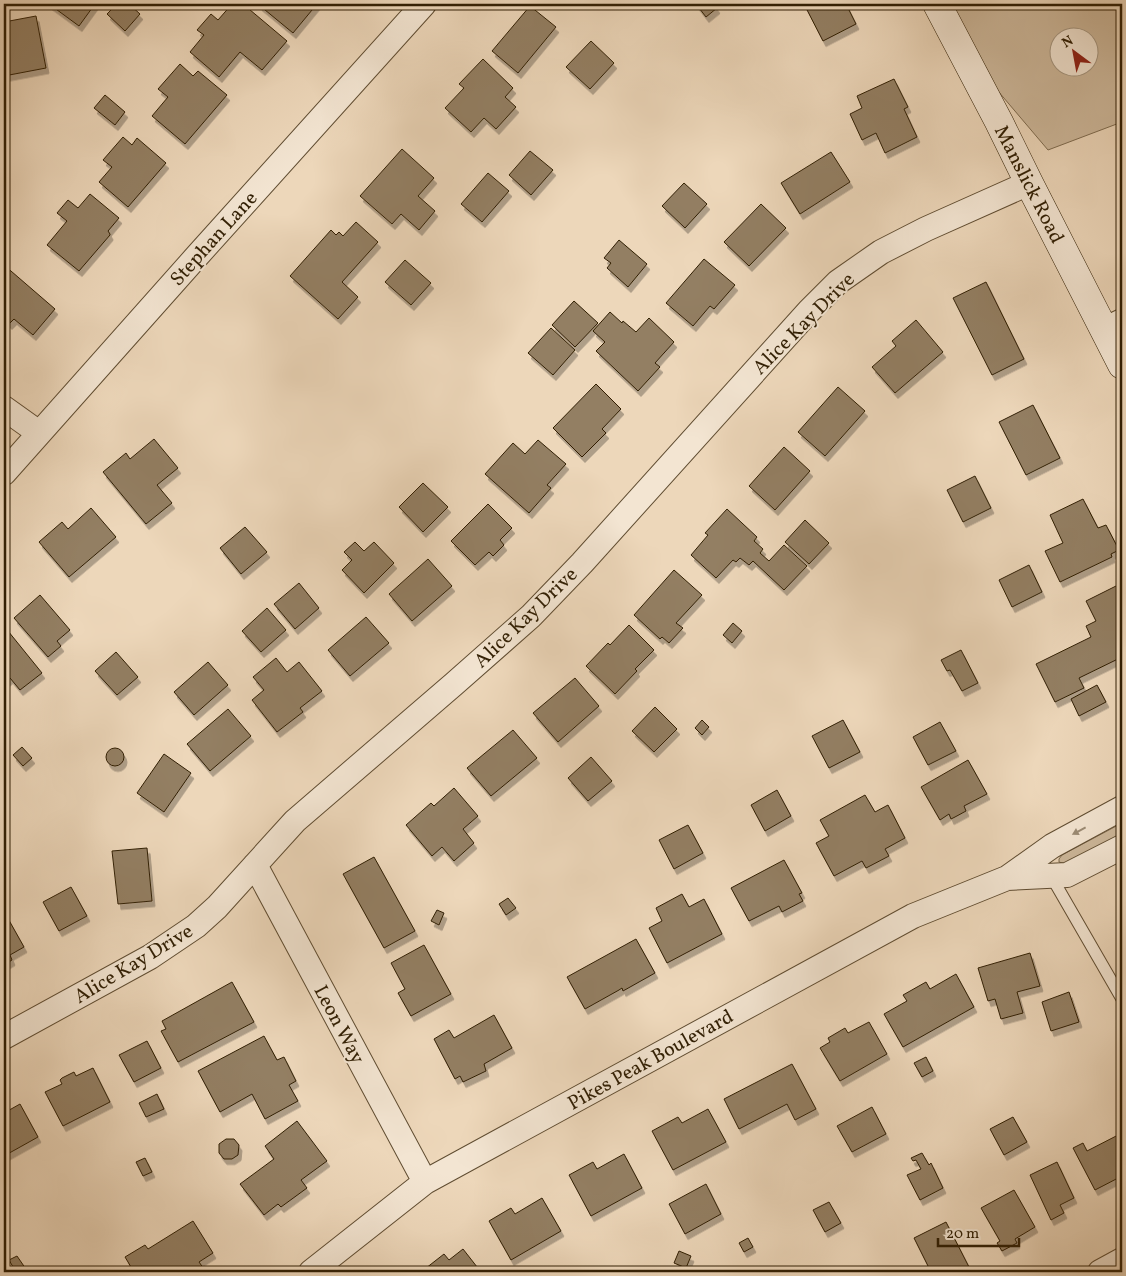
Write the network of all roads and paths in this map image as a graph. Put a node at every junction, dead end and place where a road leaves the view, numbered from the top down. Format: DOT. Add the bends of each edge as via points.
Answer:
graph roads {
  1 [pos="424,4"];
  2 [pos="937,4"];
  3 [pos="1028,183"];
  4 [pos="1113,325"];
  5 [pos="1122,365"];
  6 [pos="4,408"];
  7 [pos="39,433"];
  8 [pos="4,474"];
  9 [pos="1122,808"];
  10 [pos="1122,848"];
  11 [pos="255,865"];
  12 [pos="1051,876"];
  13 [pos="1007,878"];
  14 [pos="1122,999"];
  15 [pos="4,1037"];
  16 [pos="425,1182"];
  17 [pos="1122,1260"];
  18 [pos="311,1272"];
  19 [pos="1100,1272"];
  1 -- 7 [label="street, Stephan Lane"];
  2 -- 3 [label="main road, Manslick Road"];
  3 -- 4 [label="main road, Manslick Road"];
  3 -- 11 [label="street, Alice Kay Drive" via="881,252 838,282 531,616 295,821"];
  4 -- 5 [label="main road, Manslick Road"];
  6 -- 7 [label="street"];
  7 -- 8 [label="street, Stephan Lane"];
  9 -- 13 [label="street, Pikes Peak Boulevard, one-way" via="1052,846"];
  10 -- 12 [label="street, Pikes Peak Boulevard" via="1067,875"];
  11 -- 15 [label="street, Alice Kay Drive" via="196,926 150,957"];
  11 -- 16 [label="street, Leon Way"];
  12 -- 13 [label="street, Pikes Peak Boulevard"];
  12 -- 14 [label="lane"];
  13 -- 16 [label="street, Pikes Peak Boulevard" via="913,916"];
  16 -- 18 [label="street, Pikes Peak Boulevard"];
  17 -- 19 [label="street"];
}
